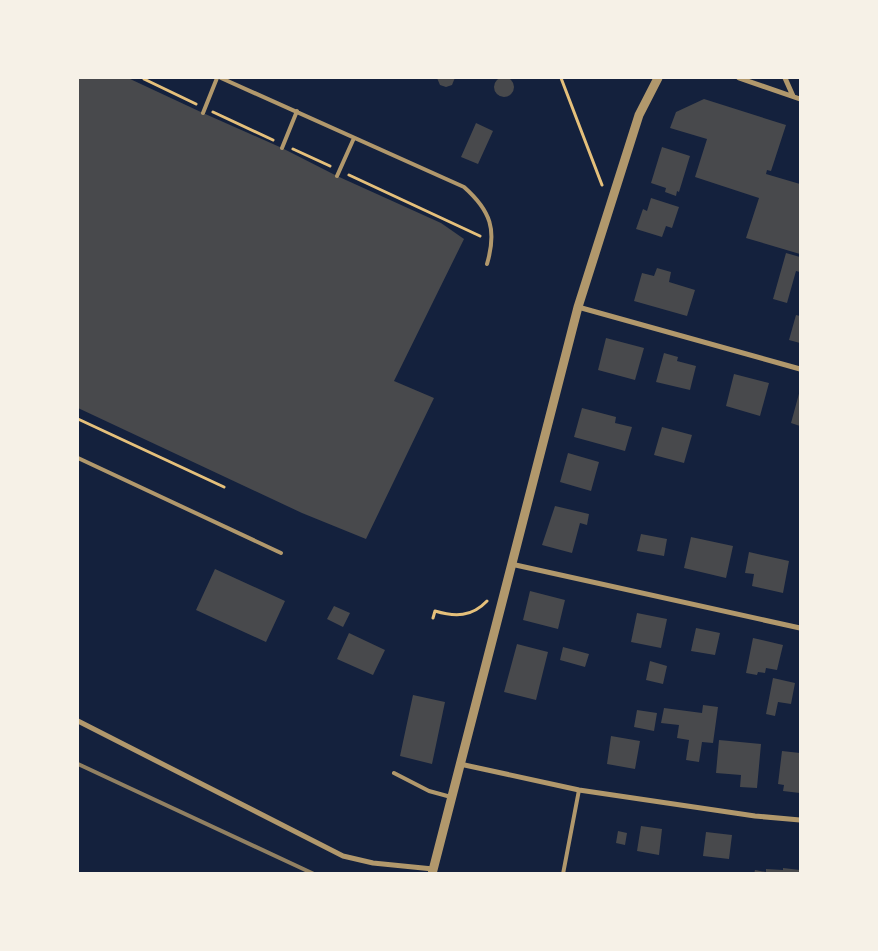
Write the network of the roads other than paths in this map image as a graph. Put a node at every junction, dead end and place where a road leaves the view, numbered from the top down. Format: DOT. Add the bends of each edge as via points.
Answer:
graph roads {
  1 [pos="217,78"];
  2 [pos="221,78"];
  3 [pos="658,78"];
  4 [pos="739,78"];
  5 [pos="785,78"];
  6 [pos="793,96"];
  7 [pos="800,98"];
  8 [pos="297,111"];
  9 [pos="203,113"];
  10 [pos="354,138"];
  11 [pos="283,146"];
  12 [pos="337,176"];
  13 [pos="487,264"];
  14 [pos="578,308"];
  15 [pos="800,368"];
  16 [pos="78,458"];
  17 [pos="281,552"];
  18 [pos="511,564"];
  19 [pos="800,628"];
  20 [pos="78,721"];
  21 [pos="460,764"];
  22 [pos="394,773"];
  23 [pos="579,790"];
  24 [pos="451,797"];
  25 [pos="800,820"];
  26 [pos="432,871"];
  27 [pos="563,874"];
  1 -- 9 [label="lane"];
  2 -- 8 [label="lane"];
  3 -- 14 [label="street" via="639,115"];
  4 -- 6 [label="street"];
  5 -- 6 [label="street"];
  6 -- 7 [label="street"];
  8 -- 10 [label="lane"];
  8 -- 11 [label="lane"];
  10 -- 12 [label="lane"];
  10 -- 13 [label="lane" via="464,187 485,210 491,223 492,248"];
  14 -- 15 [label="street"];
  14 -- 18 [label="street"];
  16 -- 17 [label="lane"];
  18 -- 19 [label="street"];
  18 -- 21 [label="street"];
  20 -- 26 [label="street" via="343,856"];
  21 -- 23 [label="street"];
  21 -- 24 [label="street"];
  22 -- 24 [label="lane"];
  23 -- 25 [label="street"];
  23 -- 27 [label="lane"];
  24 -- 26 [label="street"];
}
